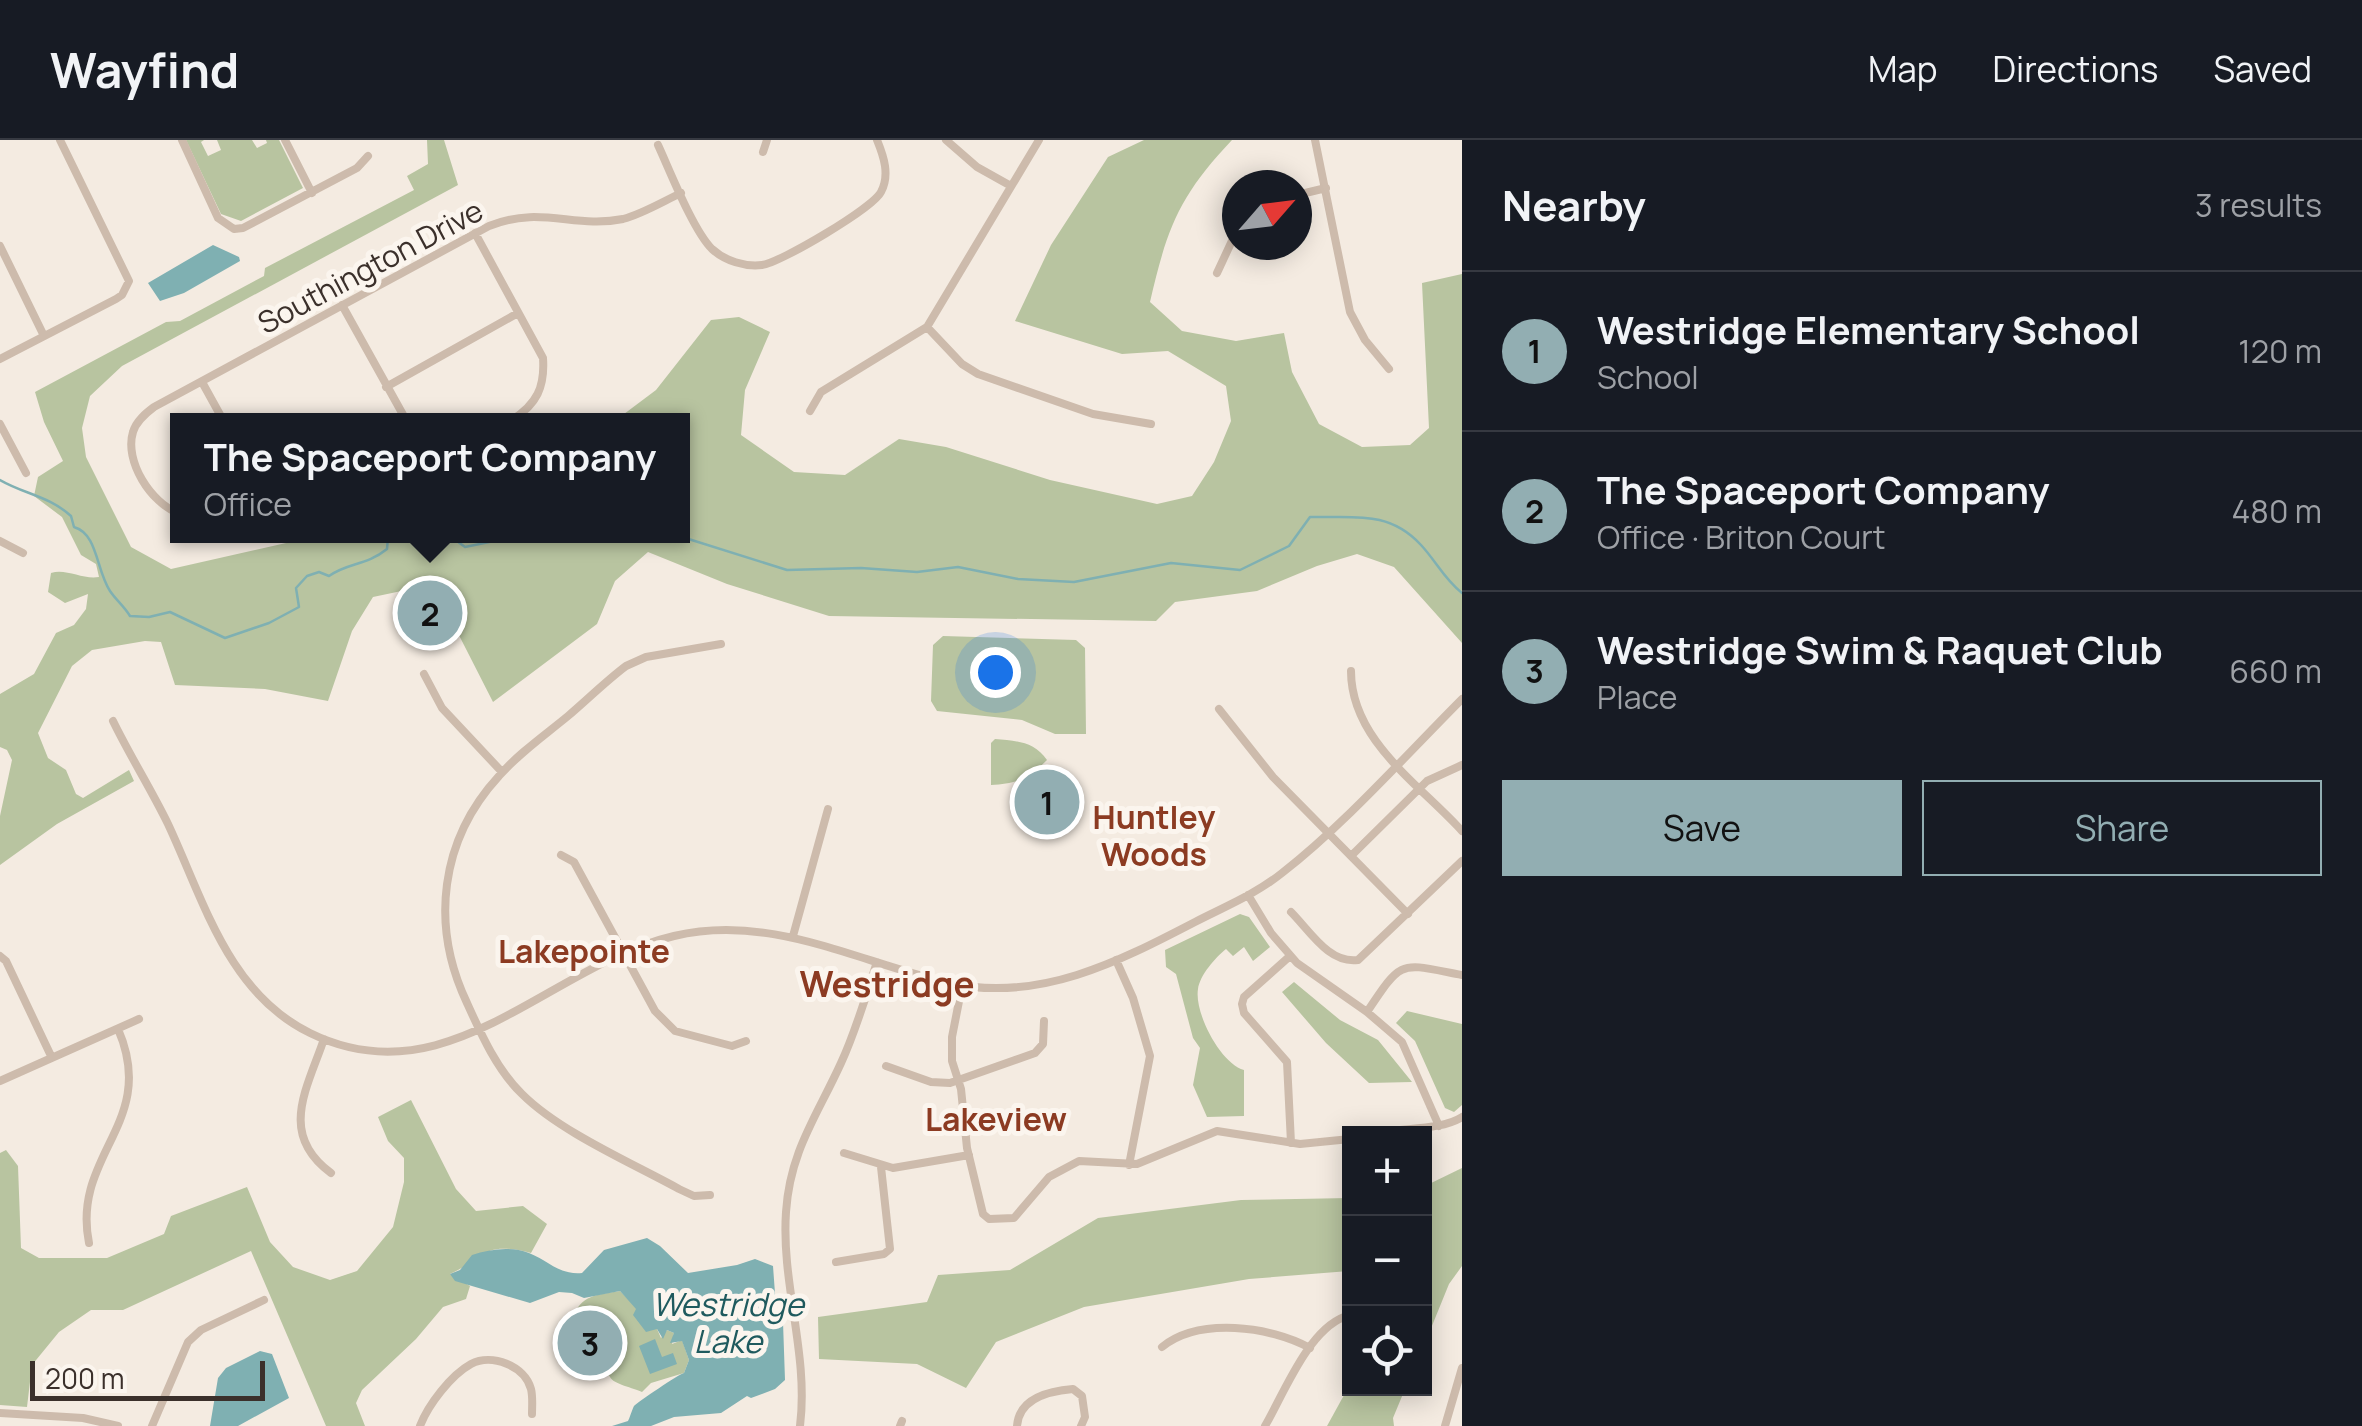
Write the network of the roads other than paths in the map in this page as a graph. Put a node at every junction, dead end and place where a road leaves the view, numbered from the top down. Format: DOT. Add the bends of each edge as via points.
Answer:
graph roads {
  1 [pos="60,140"];
  2 [pos="182,140"];
  3 [pos="285,140"];
  4 [pos="767,140"];
  5 [pos="877,140"];
  6 [pos="946,140"];
  7 [pos="1039,140"];
  8 [pos="1315,140"];
  9 [pos="656,142"];
  10 [pos="762,152"];
  11 [pos="368,156"];
  12 [pos="1010,186"];
  13 [pos="1326,188"];
  14 [pos="1312,191"];
  15 [pos="312,193"];
  16 [pos="681,193"];
  17 [pos="474,234"];
  18 [pos="0,246"];
  19 [pos="1223,260"];
  20 [pos="4,264"];
  21 [pos="1217,272"];
  22 [pos="342,306"];
  23 [pos="518,313"];
  24 [pos="928,327"];
  25 [pos="44,336"];
  26 [pos="0,359"];
  27 [pos="1389,369"];
  28 [pos="202,382"];
  29 [pos="386,387"];
  30 [pos="810,411"];
  31 [pos="219,413"];
  32 [pos="402,413"];
  33 [pos="523,413"];
  34 [pos="0,424"];
  35 [pos="1150,424"];
  36 [pos="26,473"];
  37 [pos="170,510"];
  38 [pos="0,542"];
  39 [pos="22,553"];
  40 [pos="721,644"];
  41 [pos="1351,671"];
  42 [pos="424,674"];
  43 [pos="1462,700"];
  44 [pos="1219,709"];
  45 [pos="112,722"];
  46 [pos="1396,764"];
  47 [pos="1462,765"];
  48 [pos="502,772"];
  49 [pos="1420,787"];
  50 [pos="828,809"];
  51 [pos="1462,831"];
  52 [pos="1327,832"];
  53 [pos="561,856"];
  54 [pos="1351,856"];
  55 [pos="1462,861"];
  56 [pos="1248,895"];
  57 [pos="1292,912"];
  58 [pos="1408,914"];
  59 [pos="794,936"];
  60 [pos="624,954"];
  61 [pos="0,956"];
  62 [pos="1290,956"];
  63 [pos="1116,960"];
  64 [pos="877,962"];
  65 [pos="1462,976"];
  66 [pos="962,986"];
  67 [pos="1367,1012"];
  68 [pos="139,1019"];
  69 [pos="1044,1021"];
  70 [pos="118,1029"];
  71 [pos="480,1030"];
  72 [pos="324,1039"];
  73 [pos="746,1041"];
  74 [pos="52,1058"];
  75 [pos="886,1066"];
  76 [pos="0,1081"];
  77 [pos="959,1081"];
  78 [pos="1462,1117"];
  79 [pos="1432,1126"];
  80 [pos="1439,1126"];
  81 [pos="1342,1141"];
  82 [pos="1292,1144"];
  83 [pos="844,1153"];
  84 [pos="969,1156"];
  85 [pos="1129,1165"];
  86 [pos="882,1167"];
  87 [pos="331,1174"];
  88 [pos="710,1195"];
  89 [pos="89,1243"];
  90 [pos="836,1262"];
  91 [pos="264,1300"];
  92 [pos="1342,1318"];
  93 [pos="1162,1347"];
  94 [pos="1310,1348"];
  95 [pos="1462,1368"];
  96 [pos="1452,1402"];
  97 [pos="1462,1404"];
  98 [pos="0,1413"];
  99 [pos="532,1414"];
  100 [pos="118,1426"];
  101 [pos="152,1426"];
  102 [pos="420,1426"];
  103 [pos="800,1426"];
  104 [pos="1016,1426"];
  105 [pos="1081,1426"];
  106 [pos="1264,1426"];
  107 [pos="1445,1426"];
  1 -- 25 [label="street" via="129,281 122,296"];
  2 -- 15 [label="street" via="218,218 229,227 243,228"];
  3 -- 15 [label="street"];
  4 -- 10 [label="street"];
  5 -- 16 [label="street" via="886,170 876,199 768,264 732,261 713,250"];
  6 -- 12 [label="street"];
  7 -- 12 [label="street"];
  8 -- 13 [label="street"];
  9 -- 16 [label="street"];
  11 -- 15 [label="street"];
  12 -- 24 [label="street"];
  13 -- 14 [label="street"];
  13 -- 27 [label="street" via="1350,312"];
  16 -- 17 [label="street, Southington Drive" via="624,218 525,215"];
  17 -- 22 [label="street, Southington Drive"];
  17 -- 23 [label="street"];
  18 -- 20 [label="street"];
  19 -- 21 [label="street"];
  20 -- 25 [label="street"];
  22 -- 28 [label="street, Southington Drive"];
  22 -- 29 [label="street"];
  23 -- 29 [label="street"];
  23 -- 33 [label="street" via="542,358 544,376"];
  24 -- 30 [label="street" via="821,392"];
  24 -- 35 [label="street" via="962,364 988,378 1092,414"];
  25 -- 26 [label="street"];
  28 -- 31 [label="street"];
  28 -- 37 [label="street, Southington Drive" via="144,414 133,432 132,452 150,492"];
  29 -- 32 [label="street"];
  34 -- 36 [label="street"];
  38 -- 39 [label="street"];
  40 -- 48 [label="street" via="626,666"];
  41 -- 46 [label="street" via="1361,719"];
  42 -- 48 [label="street" via="442,708"];
  43 -- 46 [label="street"];
  44 -- 52 [label="street"];
  45 -- 72 [label="street" via="236,969 268,1006"];
  46 -- 49 [label="street"];
  46 -- 52 [label="street"];
  47 -- 49 [label="street"];
  48 -- 71 [label="street" via="458,838 444,894 452,968"];
  49 -- 51 [label="street"];
  49 -- 54 [label="street"];
  50 -- 59 [label="street"];
  52 -- 54 [label="street"];
  52 -- 56 [label="street"];
  53 -- 60 [label="street" via="574,862"];
  54 -- 58 [label="street"];
  55 -- 58 [label="street"];
  56 -- 62 [label="street"];
  56 -- 63 [label="street"];
  57 -- 58 [label="street" via="1333,955 1351,961 1365,956"];
  59 -- 60 [label="street" via="697,932"];
  59 -- 64 [label="street"];
  60 -- 71 [label="street"];
  60 -- 73 [label="street" via="656,1012 675,1031 732,1046"];
  61 -- 74 [label="street"];
  62 -- 67 [label="street"];
  62 -- 82 [label="street" via="1242,1004 1287,1062"];
  63 -- 66 [label="street" via="1039,986"];
  63 -- 85 [label="street" via="1150,1056"];
  64 -- 66 [label="street"];
  64 -- 103 [label="street" via="843,1060 798,1148 788,1193"];
  65 -- 67 [label="street" via="1404,967"];
  66 -- 77 [label="street" via="951,1049"];
  67 -- 80 [label="street" via="1402,1042"];
  68 -- 70 [label="street"];
  69 -- 77 [label="street" via="1043,1044 1035,1053"];
  70 -- 74 [label="street"];
  70 -- 89 [label="street" via="128,1058 128,1100 92,1180 85,1214"];
  71 -- 72 [label="street" via="399,1052"];
  71 -- 88 [label="street" via="510,1080 548,1115 688,1194"];
  72 -- 87 [label="street" via="299,1125 310,1152"];
  74 -- 76 [label="street"];
  75 -- 77 [label="street" via="931,1082"];
  77 -- 84 [label="street"];
  78 -- 80 [label="street"];
  79 -- 80 [label="street"];
  81 -- 82 [label="street"];
  82 -- 85 [label="street" via="1217,1132"];
  83 -- 86 [label="street"];
  84 -- 85 [label="street" via="989,1219 1014,1218 1068,1164"];
  84 -- 86 [label="street"];
  86 -- 90 [label="street" via="890,1249"];
  91 -- 101 [label="street" via="188,1342"];
  92 -- 94 [label="street" via="1324,1328"];
  93 -- 94 [label="street" via="1184,1334 1240,1328"];
  94 -- 106 [label="street"];
  95 -- 96 [label="street"];
  96 -- 97 [label="street"];
  96 -- 107 [label="street"];
  98 -- 100 [label="street"];
  99 -- 102 [label="street" via="532,1390 522,1374 482,1360 466,1366"];
  104 -- 105 [label="street" via="1021,1409 1036,1398 1073,1390 1082,1396"];
}
